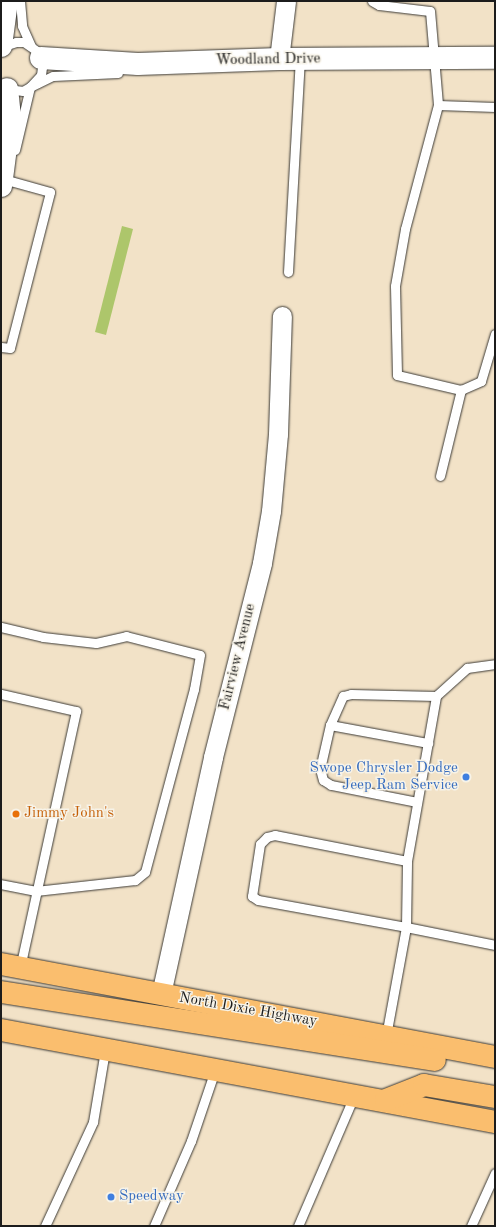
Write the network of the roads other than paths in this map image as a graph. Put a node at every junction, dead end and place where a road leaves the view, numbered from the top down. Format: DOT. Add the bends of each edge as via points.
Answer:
graph roads {
  1 [pos="7,1"];
  2 [pos="20,1"];
  3 [pos="286,1"];
  4 [pos="372,1"];
  5 [pos="1,47"];
  6 [pos="36,52"];
  7 [pos="434,57"];
  8 [pos="300,58"];
  9 [pos="495,58"];
  10 [pos="279,59"];
  11 [pos="138,64"];
  12 [pos="4,87"];
  13 [pos="30,87"];
  14 [pos="438,105"];
  15 [pos="495,107"];
  16 [pos="2,181"];
  17 [pos="288,272"];
  18 [pos="282,316"];
  19 [pos="495,334"];
  20 [pos="1,347"];
  21 [pos="461,390"];
  22 [pos="440,476"];
  23 [pos="1,627"];
  24 [pos="495,664"];
  25 [pos="1,694"];
  26 [pos="436,696"];
  27 [pos="330,725"];
  28 [pos="428,743"];
  29 [pos="417,802"];
  30 [pos="407,862"];
  31 [pos="1,884"];
  32 [pos="36,892"];
  33 [pos="406,927"];
  34 [pos="495,945"];
  35 [pos="10,965"];
  36 [pos="1,992"];
  37 [pos="161,994"];
  38 [pos="1,1030"];
  39 [pos="386,1036"];
  40 [pos="105,1050"];
  41 [pos="493,1056"];
  42 [pos="215,1070"];
  43 [pos="354,1094"];
  44 [pos="495,1097"];
  45 [pos="386,1100"];
  46 [pos="495,1122"];
  47 [pos="495,1173"];
  48 [pos="45,1226"];
  49 [pos="154,1226"];
  50 [pos="298,1226"];
  51 [pos="471,1226"];
  1 -- 5 [label="street"];
  2 -- 6 [label="lane" via="22,26"];
  3 -- 10 [label="street"];
  4 -- 7 [label="lane" via="379,5 430,11"];
  5 -- 6 [label="lane" via="16,42"];
  6 -- 11 [label="street, Woodland Drive"];
  6 -- 13 [label="lane" via="41,75"];
  7 -- 8 [label="street, Woodland Drive"];
  7 -- 9 [label="street, Woodland Drive"];
  7 -- 14 [label="lane"];
  8 -- 10 [label="street, Woodland Drive"];
  8 -- 17 [label="lane"];
  10 -- 11 [label="street, Woodland Drive"];
  11 -- 13 [label="lane" via="117,73 53,76"];
  12 -- 13 [label="lane" via="23,91"];
  12 -- 16 [label="street" via="10,117"];
  13 -- 16 [label="lane" via="14,157"];
  14 -- 15 [label="lane"];
  14 -- 21 [label="lane" via="405,229 395,286 397,375"];
  16 -- 20 [label="lane" via="50,192 10,348"];
  18 -- 37 [label="street, Fairview Avenue" via="278,434 270,518 262,563 212,758"];
  19 -- 21 [label="lane" via="481,381"];
  21 -- 22 [label="lane"];
  23 -- 32 [label="lane" via="43,637 96,643 126,636 200,655 194,689 145,872 135,880"];
  24 -- 26 [label="lane" via="467,668"];
  25 -- 32 [label="lane" via="76,711"];
  26 -- 27 [label="lane" via="343,696"];
  26 -- 28 [label="lane"];
  27 -- 28 [label="lane"];
  27 -- 29 [label="lane" via="320,769 323,780 331,785"];
  28 -- 29 [label="lane"];
  29 -- 30 [label="lane"];
  30 -- 33 [label="lane"];
  30 -- 33 [label="lane" via="275,835 267,836 260,844 251,889 252,896 258,900"];
  31 -- 32 [label="lane"];
  32 -- 35 [label="lane"];
  33 -- 34 [label="lane"];
  33 -- 39 [label="lane"];
  35 -- 37 [label="main road, North Dixie Highway"];
  36 -- 41 [label="main road" via="464,1064"];
  37 -- 39 [label="main road, North Dixie Highway"];
  38 -- 40 [label="main road"];
  39 -- 41 [label="main road, North Dixie Highway"];
  40 -- 42 [label="main road"];
  40 -- 48 [label="lane" via="93,1122"];
  42 -- 43 [label="main road"];
  42 -- 49 [label="lane" via="191,1141"];
  43 -- 45 [label="main road"];
  43 -- 50 [label="lane"];
  44 -- 45 [label="main road" via="424,1085"];
  45 -- 46 [label="main road"];
  47 -- 51 [label="lane"];
}
